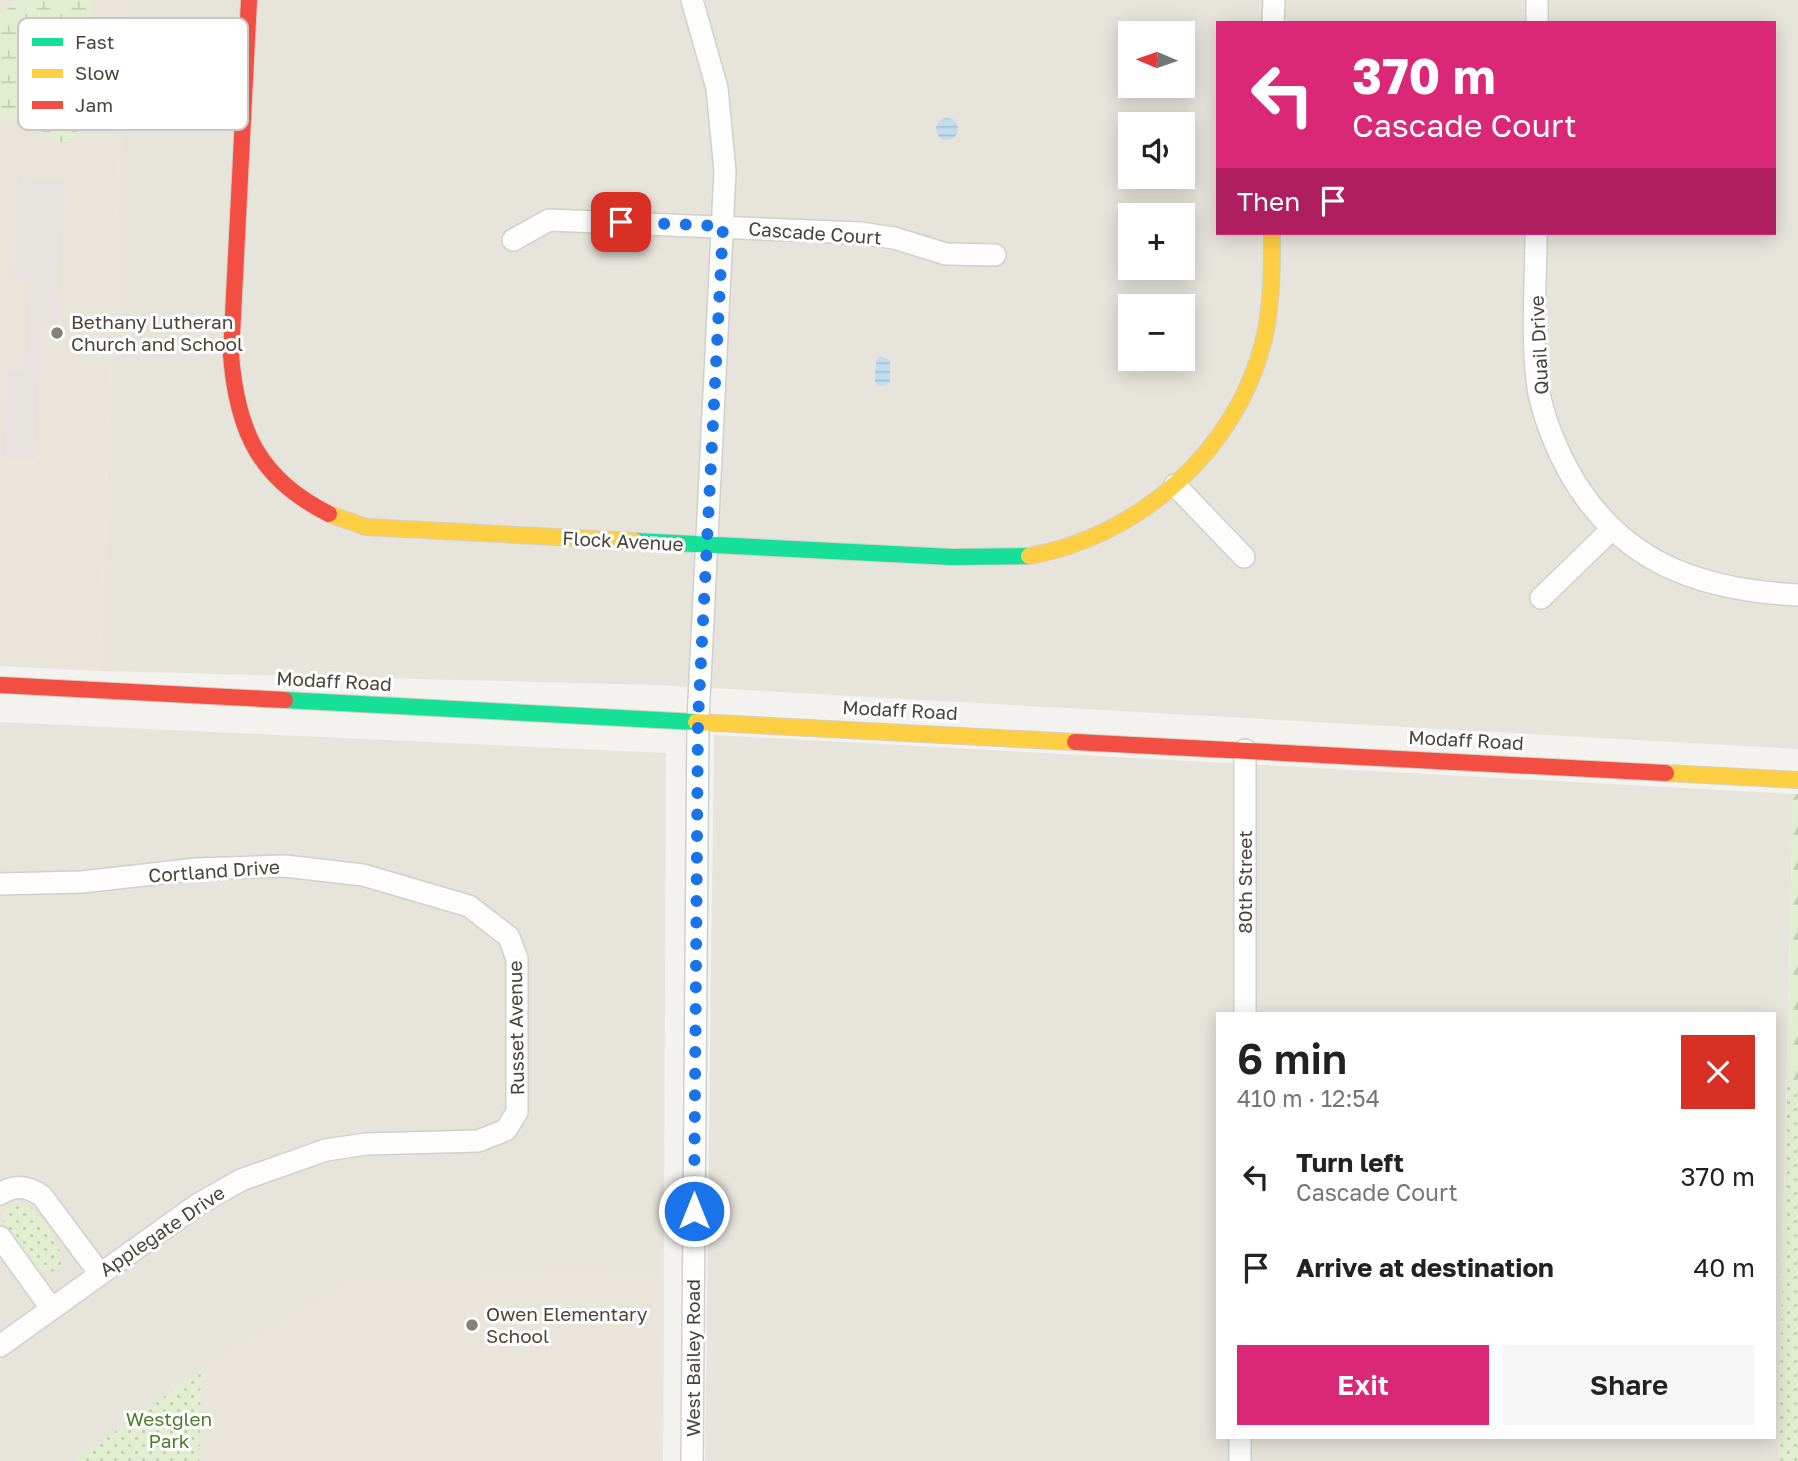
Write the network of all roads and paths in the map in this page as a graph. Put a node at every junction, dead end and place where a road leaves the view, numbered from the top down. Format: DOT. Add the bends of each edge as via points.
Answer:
graph roads {
  1 [pos="249,0"];
  2 [pos="692,0"];
  3 [pos="1273,0"];
  4 [pos="1537,0"];
  5 [pos="1273,21"];
  6 [pos="1537,21"];
  7 [pos="248,22"];
  8 [pos="243,130"];
  9 [pos="723,226"];
  10 [pos="1272,235"];
  11 [pos="1536,235"];
  12 [pos="513,240"];
  13 [pos="995,255"];
  14 [pos="1175,485"];
  15 [pos="1611,530"];
  16 [pos="707,546"];
  17 [pos="1244,557"];
  18 [pos="1798,595"];
  19 [pos="1541,598"];
  20 [pos="0,685"];
  21 [pos="698,720"];
  22 [pos="1245,750"];
  23 [pos="1798,780"];
  24 [pos="0,884"];
  25 [pos="500,928"];
  26 [pos="1245,1012"];
  27 [pos="506,1130"];
  28 [pos="0,1194"];
  29 [pos="0,1237"];
  30 [pos="100,1274"];
  31 [pos="51,1308"];
  32 [pos="0,1346"];
  33 [pos="1240,1439"];
  34 [pos="692,1461"];
  35 [pos="1240,1461"];
  1 -- 7 [label="street, Flock Avenue"];
  2 -- 9 [label="street, West Bailey Road" via="721,114"];
  3 -- 5 [label="street"];
  4 -- 6 [label="street"];
  8 -- 16 [label="street, Flock Avenue" via="232,379 241,421 268,470 312,508 366,527"];
  9 -- 12 [label="street, Cascade Court" via="549,220"];
  9 -- 13 [label="street, Cascade Court" via="860,233 946,254"];
  9 -- 16 [label="street, West Bailey Road"];
  10 -- 14 [label="street, Flock Avenue" via="1269,311 1245,393 1208,452"];
  11 -- 15 [label="street, Quail Drive" via="1535,355 1546,420 1579,491"];
  14 -- 16 [label="street, Flock Avenue" via="1128,520 1082,542 1041,554 952,557"];
  14 -- 17 [label="street"];
  15 -- 18 [label="street, Quail Drive" via="1634,549 1714,585"];
  15 -- 19 [label="street"];
  16 -- 21 [label="street, West Bailey Road"];
  20 -- 21 [label="street, Modaff Road"];
  21 -- 22 [label="street, Modaff Road"];
  21 -- 34 [label="street, West Bailey Road"];
  22 -- 23 [label="street, Modaff Road"];
  22 -- 26 [label="street, 80th Street"];
  24 -- 25 [label="street, Cortland Drive" via="82,882 232,866 320,869 363,875 469,906"];
  25 -- 27 [label="street, Russet Avenue" via="513,947 519,970 517,1112"];
  27 -- 30 [label="street, Applegate Drive" via="478,1141 366,1144 326,1150 261,1171 197,1205"];
  28 -- 30 [label="street" via="21,1187 42,1196"];
  29 -- 31 [label="street"];
  30 -- 31 [label="street, Applegate Drive"];
  31 -- 32 [label="street, Applegate Drive"];
  33 -- 35 [label="street"];
}
